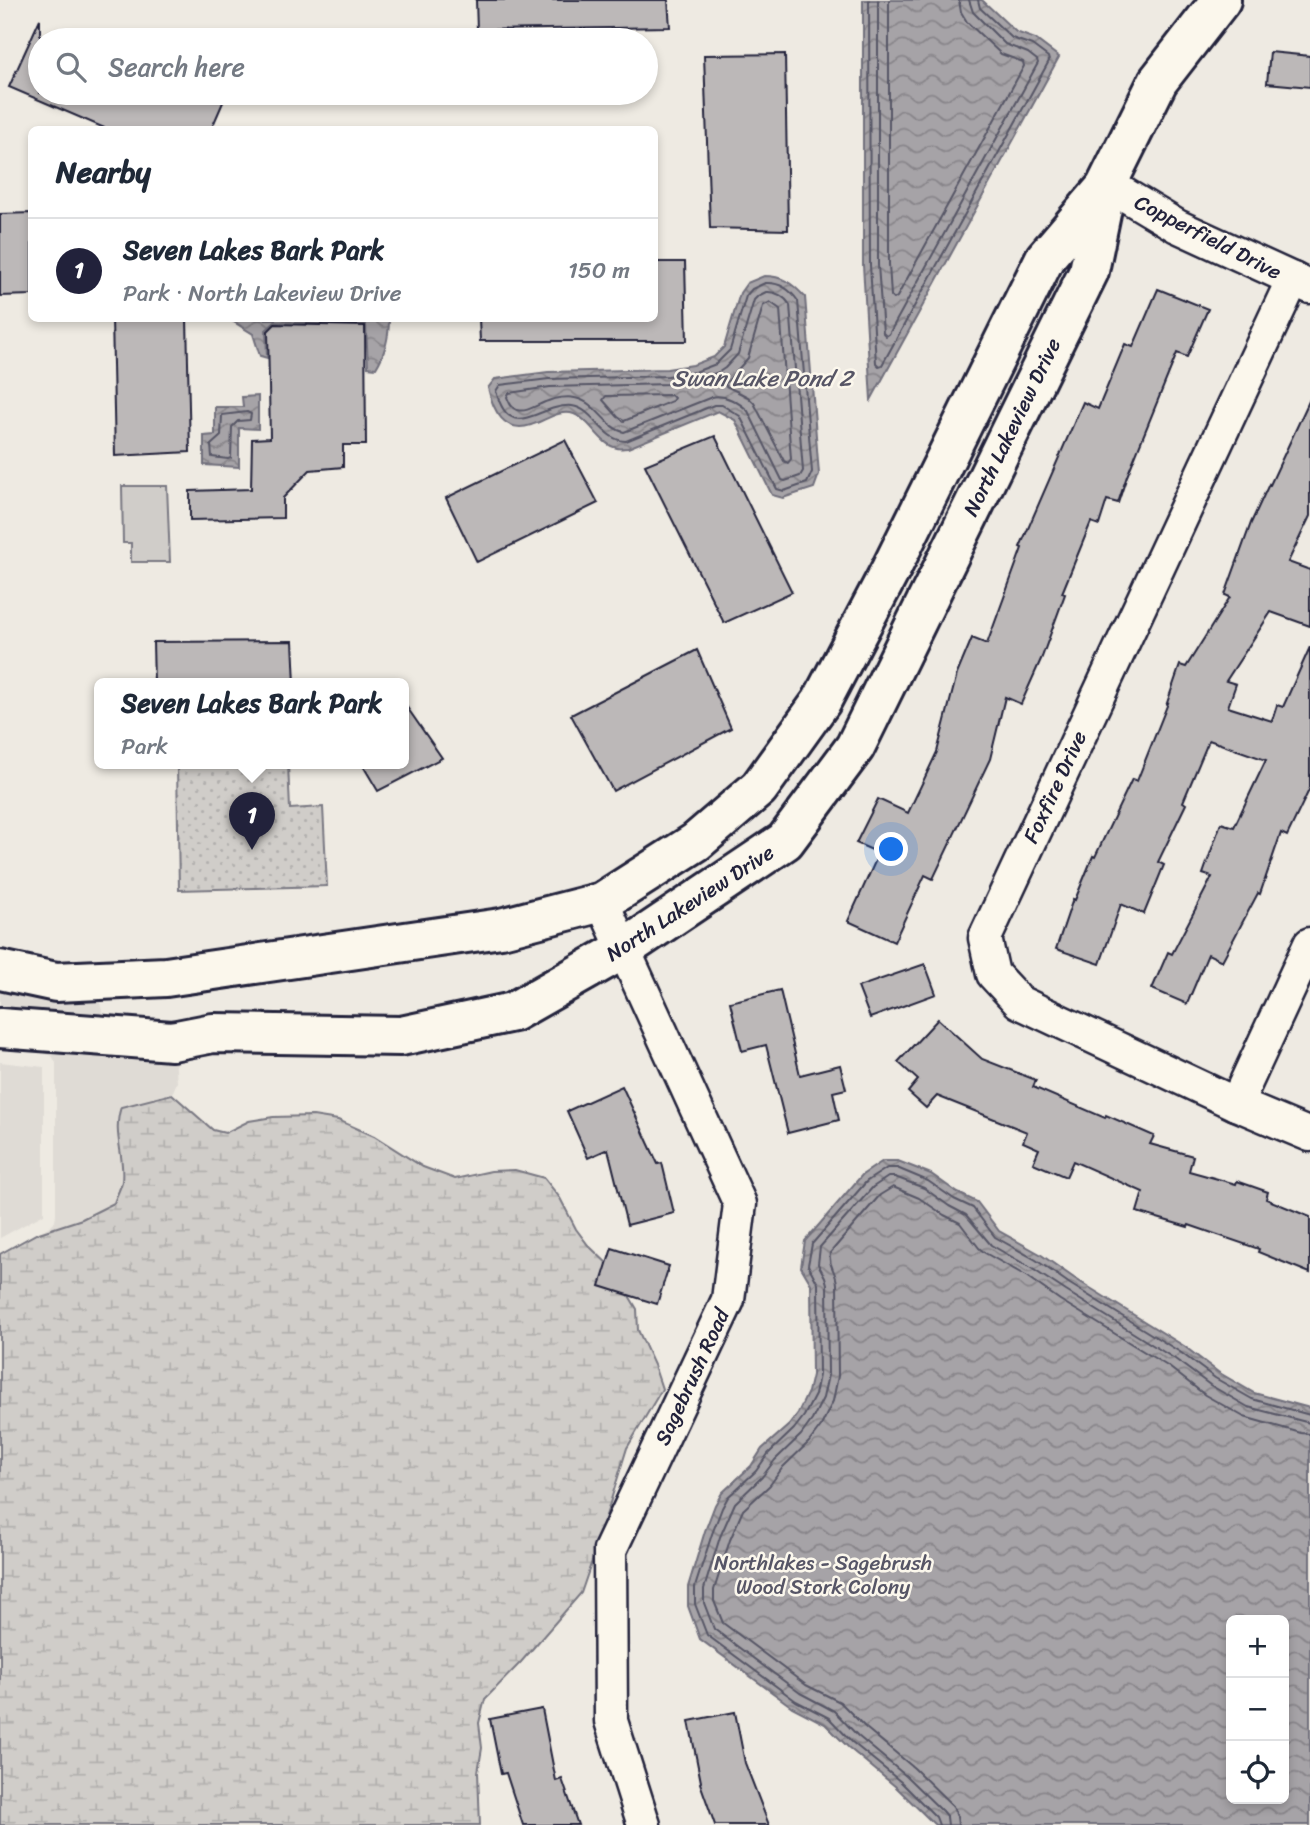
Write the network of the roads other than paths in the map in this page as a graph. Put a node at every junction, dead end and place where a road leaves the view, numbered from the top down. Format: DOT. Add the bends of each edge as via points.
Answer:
graph roads {
  1 [pos="1221,0"];
  2 [pos="1107,184"];
  3 [pos="1301,283"];
  4 [pos="891,569"];
  5 [pos="931,590"];
  6 [pos="602,902"];
  7 [pos="1310,944"];
  8 [pos="624,948"];
  9 [pos="0,970"];
  10 [pos="110,980"];
  11 [pos="0,1028"];
  12 [pos="123,1037"];
  13 [pos="1236,1104"];
  14 [pos="1310,1135"];
  15 [pos="644,1825"];
  1 -- 2 [label="street, North Lakeview Drive" via="1158,81"];
  2 -- 3 [label="street, Copperfield Drive" via="1177,226"];
  2 -- 4 [label="street, North Lakeview Drive" via="1045,258"];
  2 -- 5 [label="street, North Lakeview Drive" via="1089,271"];
  3 -- 13 [label="street, Foxfire Drive" via="985,938 993,974 1018,1002"];
  4 -- 5 [label="street"];
  4 -- 6 [label="street, North Lakeview Drive" via="821,702 759,788 696,842"];
  5 -- 8 [label="street, North Lakeview Drive" via="855,747 785,841"];
  6 -- 8 [label="street, Sagebrush Road"];
  6 -- 10 [label="street, North Lakeview Drive" via="501,928 166,977"];
  7 -- 13 [label="street"];
  8 -- 12 [label="street, North Lakeview Drive" via="513,1012 401,1035 213,1033 172,1041"];
  8 -- 15 [label="street, Sagebrush Road" via="740,1204 728,1300 610,1550 611,1721"];
  9 -- 10 [label="street, North Lakeview Drive" via="56,982"];
  10 -- 12 [label="street"];
  11 -- 12 [label="street, North Lakeview Drive"];
  13 -- 14 [label="street, Foxfire Drive"];
}
